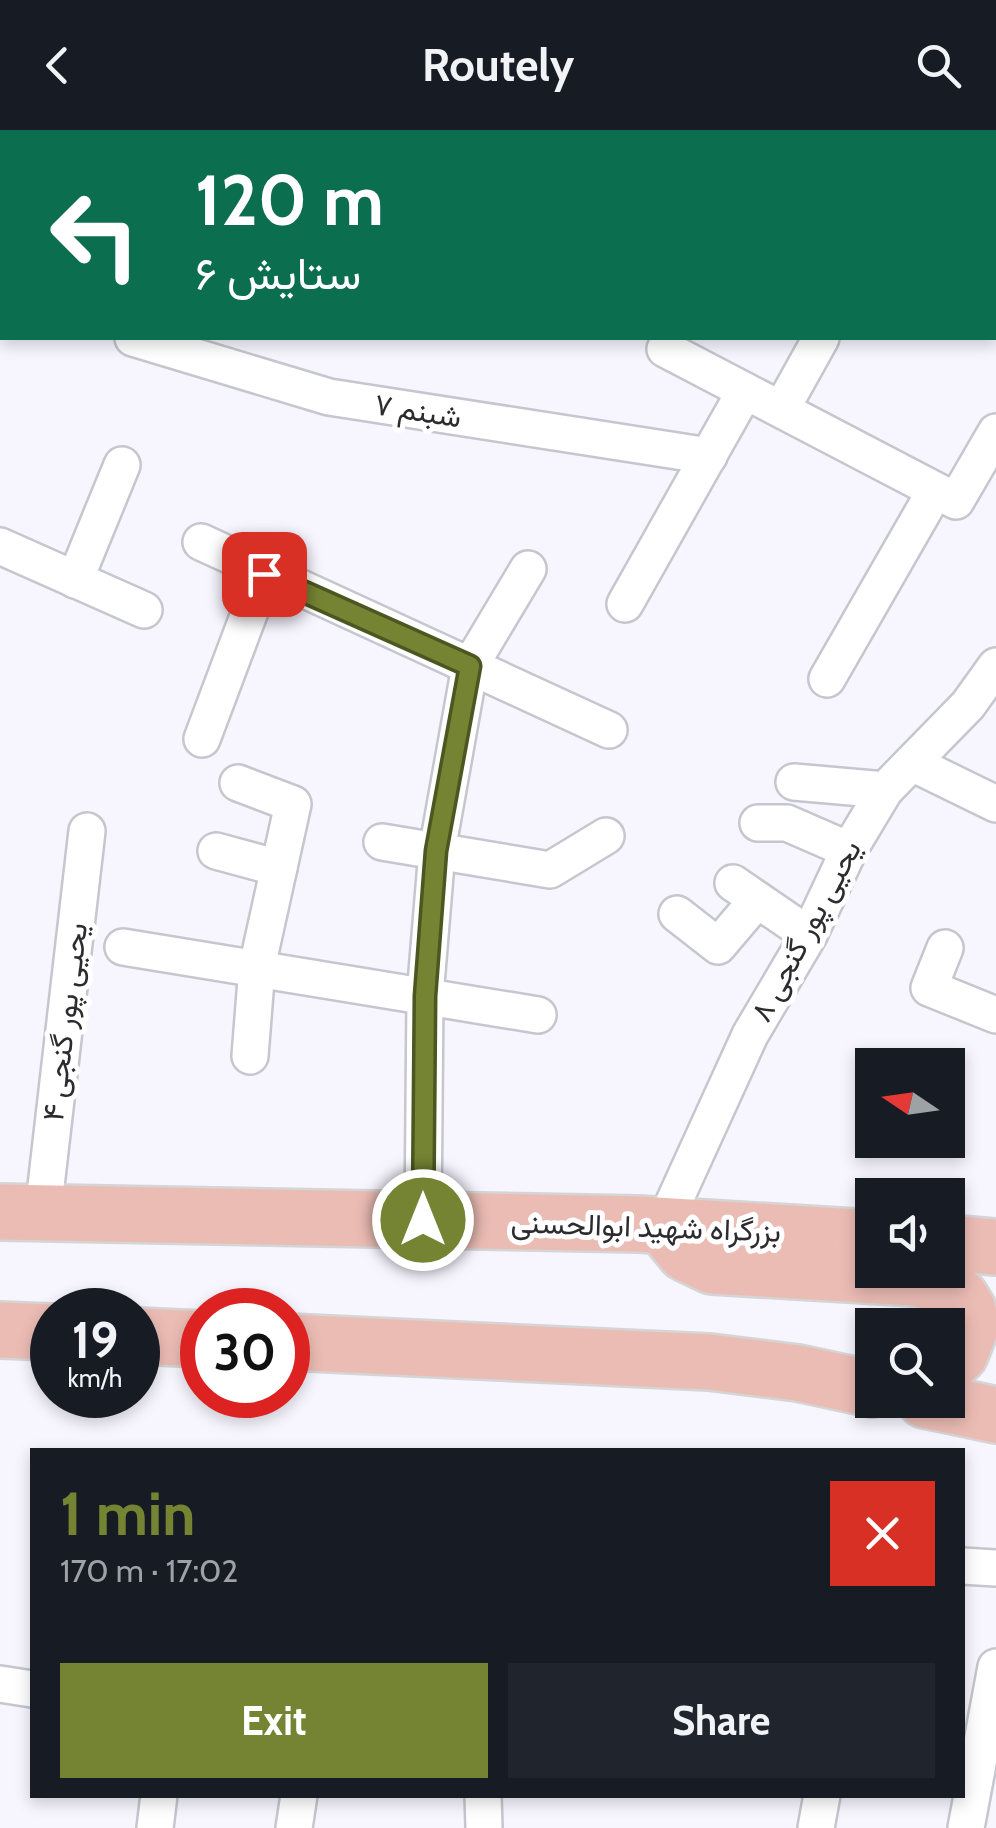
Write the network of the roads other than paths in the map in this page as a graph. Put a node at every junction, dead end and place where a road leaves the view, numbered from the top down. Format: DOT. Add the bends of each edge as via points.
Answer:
graph roads {
  1 [pos="140,340"];
  2 [pos="819,340"];
  3 [pos="665,349"];
  4 [pos="745,391"];
  5 [pos="782,408"];
  6 [pos="996,432"];
  7 [pos="709,456"];
  8 [pos="122,465"];
  9 [pos="935,490"];
  10 [pos="201,542"];
  11 [pos="0,546"];
  12 [pos="528,569"];
  13 [pos="264,574"];
  14 [pos="76,580"];
  15 [pos="626,604"];
  16 [pos="144,610"];
  17 [pos="470,666"];
  18 [pos="996,666"];
  19 [pos="827,679"];
  20 [pos="609,730"];
  21 [pos="202,739"];
  22 [pos="912,763"];
  23 [pos="794,782"];
  24 [pos="238,783"];
  25 [pos="884,790"];
  26 [pos="996,804"];
  27 [pos="758,823"];
  28 [pos="87,830"];
  29 [pos="606,836"];
  30 [pos="382,842"];
  31 [pos="849,850"];
  32 [pos="216,851"];
  33 [pos="436,851"];
  34 [pos="278,868"];
  35 [pos="677,914"];
  36 [pos="809,935"];
  37 [pos="123,947"];
  38 [pos="945,948"];
  39 [pos="257,967"];
  40 [pos="425,996"];
  41 [pos="996,1015"];
  42 [pos="538,1016"];
  43 [pos="250,1056"];
  44 [pos="22,1212"];
  45 [pos="423,1220"];
  46 [pos="663,1226"];
  47 [pos="855,1237"];
  48 [pos="965,1245"];
  49 [pos="996,1247"];
  50 [pos="0,1330"];
  51 [pos="30,1331"];
  52 [pos="965,1341"];
  53 [pos="310,1343"];
  54 [pos="855,1385"];
  55 [pos="965,1408"];
  56 [pos="996,1415"];
  57 [pos="965,1566"];
  58 [pos="996,1568"];
  59 [pos="996,1667"];
  60 [pos="0,1684"];
  61 [pos="30,1690"];
  62 [pos="159,1798"];
  63 [pos="299,1798"];
  64 [pos="482,1798"];
  65 [pos="821,1798"];
  66 [pos="155,1828"];
  67 [pos="294,1828"];
  68 [pos="484,1828"];
  69 [pos="816,1828"];
  70 [pos="966,1828"];
  1 -- 7 [label="street, شبنم ۷" via="330,397"];
  2 -- 5 [label="street"];
  3 -- 4 [label="street"];
  4 -- 5 [label="street"];
  4 -- 7 [label="street"];
  5 -- 9 [label="street"];
  6 -- 9 [label="street" via="956,501"];
  7 -- 15 [label="street"];
  8 -- 14 [label="street"];
  9 -- 19 [label="street"];
  10 -- 13 [label="street"];
  11 -- 14 [label="street"];
  12 -- 17 [label="street"];
  13 -- 17 [label="street"];
  13 -- 21 [label="street"];
  14 -- 16 [label="street"];
  17 -- 20 [label="street"];
  17 -- 33 [label="street"];
  18 -- 22 [label="street, یحیی پور گنجی ۸" via="968,706"];
  22 -- 25 [label="street, یحیی پور گنجی ۸"];
  22 -- 26 [label="street"];
  23 -- 25 [label="street"];
  24 -- 34 [label="street" via="293,804"];
  25 -- 31 [label="street, یحیی پور گنجی ۸"];
  27 -- 31 [label="street" via="787,822"];
  28 -- 44 [label="street, یحیی پور گنجی ۴"];
  29 -- 33 [label="street" via="550,870"];
  30 -- 33 [label="street"];
  31 -- 36 [label="street, یحیی پور گنجی ۸"];
  32 -- 34 [label="street"];
  33 -- 40 [label="street"];
  34 -- 39 [label="street"];
  35 -- 36 [label="street" via="718,946 745,892"];
  36 -- 46 [label="street, یحیی پور گنجی ۸" via="750,1035"];
  37 -- 39 [label="street"];
  38 -- 41 [label="street" via="929,988"];
  39 -- 40 [label="street"];
  39 -- 43 [label="street"];
  40 -- 42 [label="street"];
  40 -- 45 [label="street"];
  44 -- 45 [label="main road, بزرگراه شهید ابوالحسنی"];
  45 -- 46 [label="main road, بزرگراه شهید ابوالحسنی"];
  46 -- 47 [label="main road, بزرگراه شهید ابوالحسنی"];
  46 -- 52 [label="main road" via="685,1253 712,1266 916,1278 949,1287 968,1310"];
  48 -- 49 [label="main road"];
  50 -- 51 [label="main road"];
  53 -- 54 [label="main road" via="709,1362"];
  55 -- 56 [label="main road"];
  57 -- 58 [label="street"];
  59 -- 70 [label="street"];
  60 -- 61 [label="street"];
  62 -- 66 [label="street"];
  63 -- 67 [label="street"];
  64 -- 68 [label="street"];
  65 -- 69 [label="street"];
}
